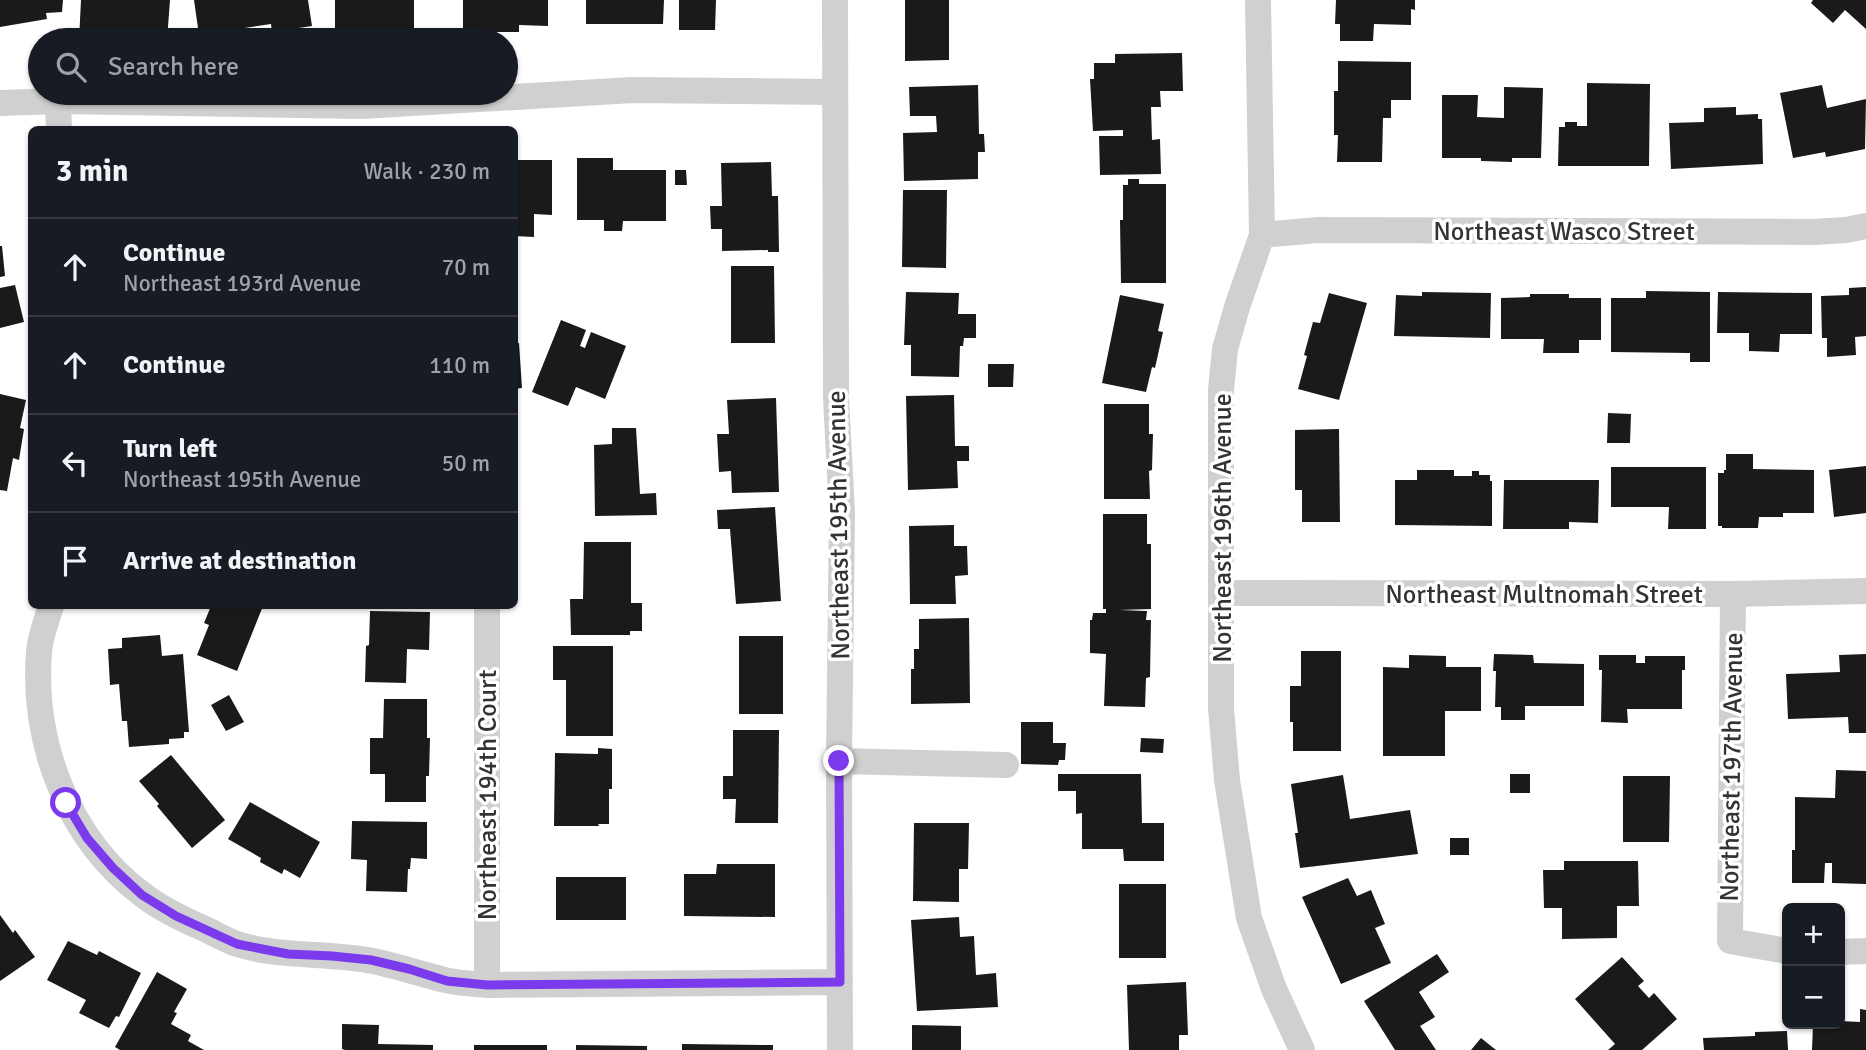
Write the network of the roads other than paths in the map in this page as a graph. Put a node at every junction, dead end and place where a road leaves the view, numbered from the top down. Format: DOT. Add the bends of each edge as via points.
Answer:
graph roads {
  1 [pos="835,0"];
  2 [pos="1258,0"];
  3 [pos="835,92"];
  4 [pos="518,97"];
  5 [pos="0,103"];
  6 [pos="28,103"];
  7 [pos="58,105"];
  8 [pos="286,105"];
  9 [pos="379,105"];
  10 [pos="59,126"];
  11 [pos="1866,226"];
  12 [pos="1262,235"];
  13 [pos="1866,591"];
  14 [pos="1221,593"];
  15 [pos="1733,594"];
  16 [pos="50,609"];
  17 [pos="487,609"];
  18 [pos="839,761"];
  19 [pos="1006,765"];
  20 [pos="1782,950"];
  21 [pos="1866,951"];
  22 [pos="1845,952"];
  23 [pos="840,982"];
  24 [pos="487,985"];
  25 [pos="840,1050"];
  26 [pos="1302,1050"];
  1 -- 3 [label="street, Northeast 195th Avenue"];
  2 -- 12 [label="street, Northeast 196th Avenue"];
  3 -- 4 [label="street" via="633,90"];
  3 -- 18 [label="street, Northeast 195th Avenue" via="836,398 842,513"];
  5 -- 6 [label="street"];
  7 -- 10 [label="street"];
  8 -- 9 [label="street"];
  11 -- 12 [label="street, Northeast Wasco Street" via="1813,232 1318,230"];
  12 -- 14 [label="street, Northeast 196th Avenue" via="1225,349"];
  13 -- 15 [label="street, Northeast Multnomah Street"];
  14 -- 15 [label="street, Northeast Multnomah Street"];
  14 -- 26 [label="street, Northeast 196th Avenue" via="1227,780 1249,918"];
  15 -- 20 [label="street, Northeast 197th Avenue" via="1730,941"];
  16 -- 24 [label="street" via="39,649 38,688 52,767 87,838 142,895 237,944 288,954 371,960 447,981"];
  17 -- 24 [label="street, Northeast 194th Court"];
  18 -- 19 [label="street"];
  18 -- 23 [label="street, Northeast 195th Avenue"];
  21 -- 22 [label="street"];
  23 -- 24 [label="street"];
  23 -- 25 [label="street, Northeast 195th Avenue"];
}
